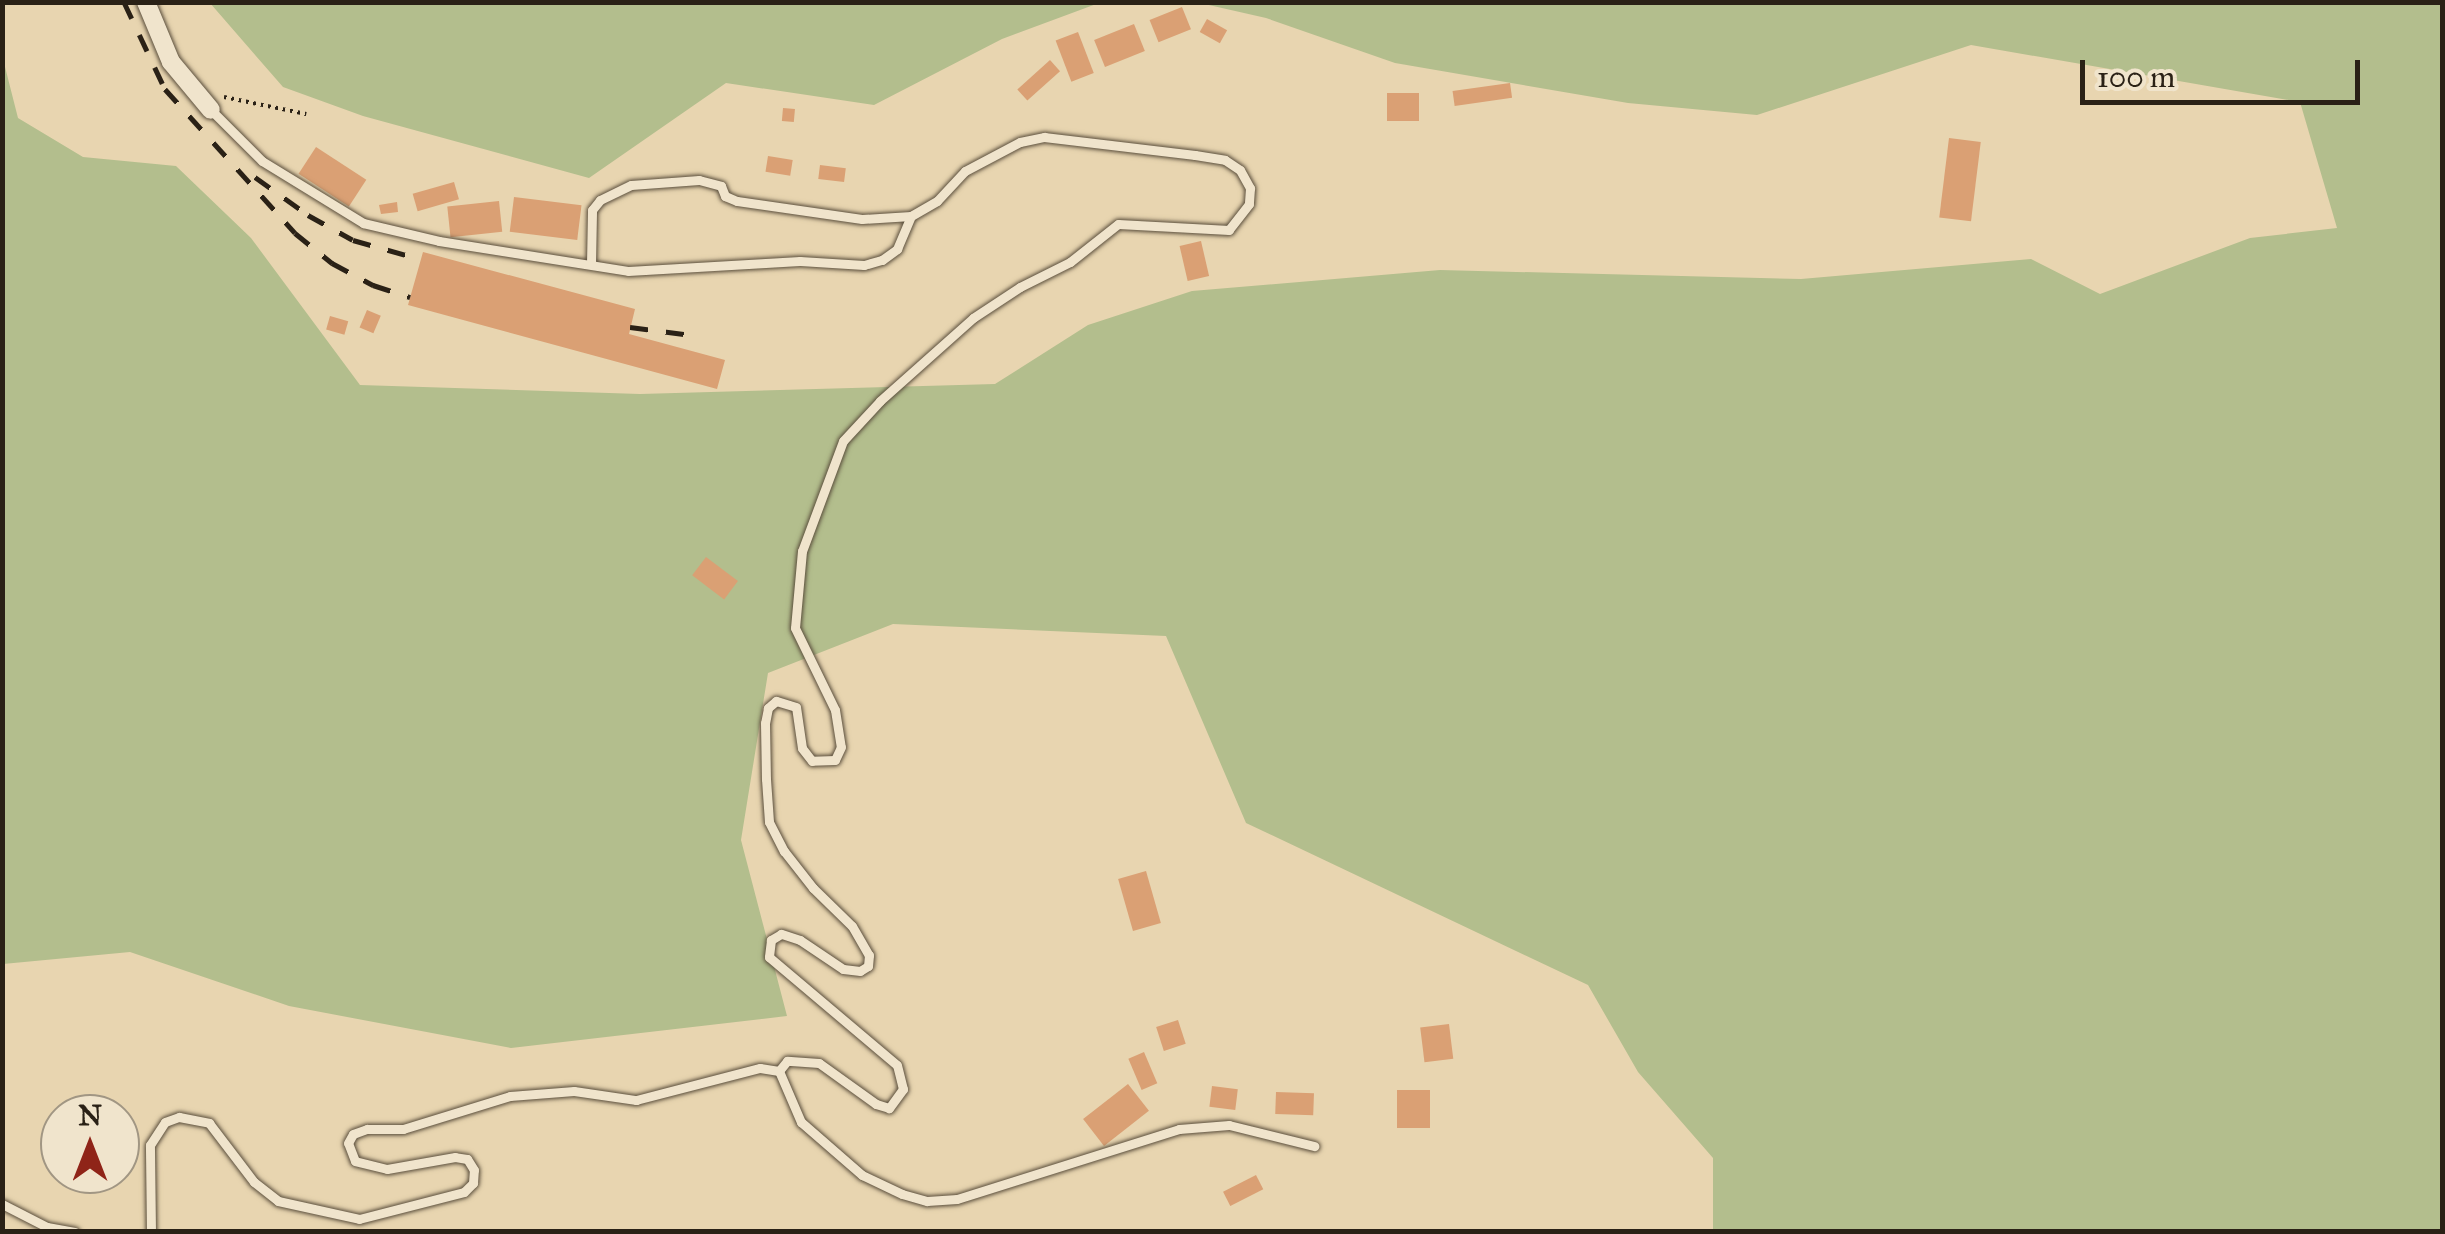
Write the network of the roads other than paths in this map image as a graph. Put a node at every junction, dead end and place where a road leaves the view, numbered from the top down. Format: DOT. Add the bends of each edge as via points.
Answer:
graph roads {
  1 [pos="146,2"];
  2 [pos="211,110"];
  3 [pos="911,216"];
  4 [pos="591,264"];
  5 [pos="779,1071"];
  6 [pos="1314,1146"];
  7 [pos="2,1204"];
  8 [pos="75,1232"];
  9 [pos="150,1232"];
  1 -- 2 [label="street" via="172,62"];
  2 -- 4 [label="lane" via="262,161 362,223 439,242"];
  3 -- 4 [label="lane" via="897,249 864,265 800,261 628,271"];
  3 -- 4 [label="lane" via="862,220 737,202 721,186 699,180 631,185 592,210"];
  3 -- 5 [label="lane" via="965,171 1044,137 1226,160 1250,188 1249,204 1229,230 1118,224 1070,262 973,318 843,440 802,551 795,628 835,710 841,747 836,760 812,762 802,748 796,707 776,701 765,723 766,778 769,822 784,852 852,926 869,955 868,966 860,972 843,968 781,934 771,940 770,956 897,1065 903,1089 889,1108 819,1063 787,1061"];
  5 -- 6 [label="lane" via="789,1101 813,1132 862,1174 927,1200 957,1199 1179,1128 1229,1125"];
  5 -- 9 [label="lane" via="760,1068 636,1100 563,1091 510,1096 404,1129 366,1128 348,1144 355,1161 387,1169 455,1156 467,1159 473,1183 464,1192 358,1218 278,1201 254,1182 209,1123 179,1117 156,1132 150,1145"];
  7 -- 8 [label="lane" via="47,1227"];
}
